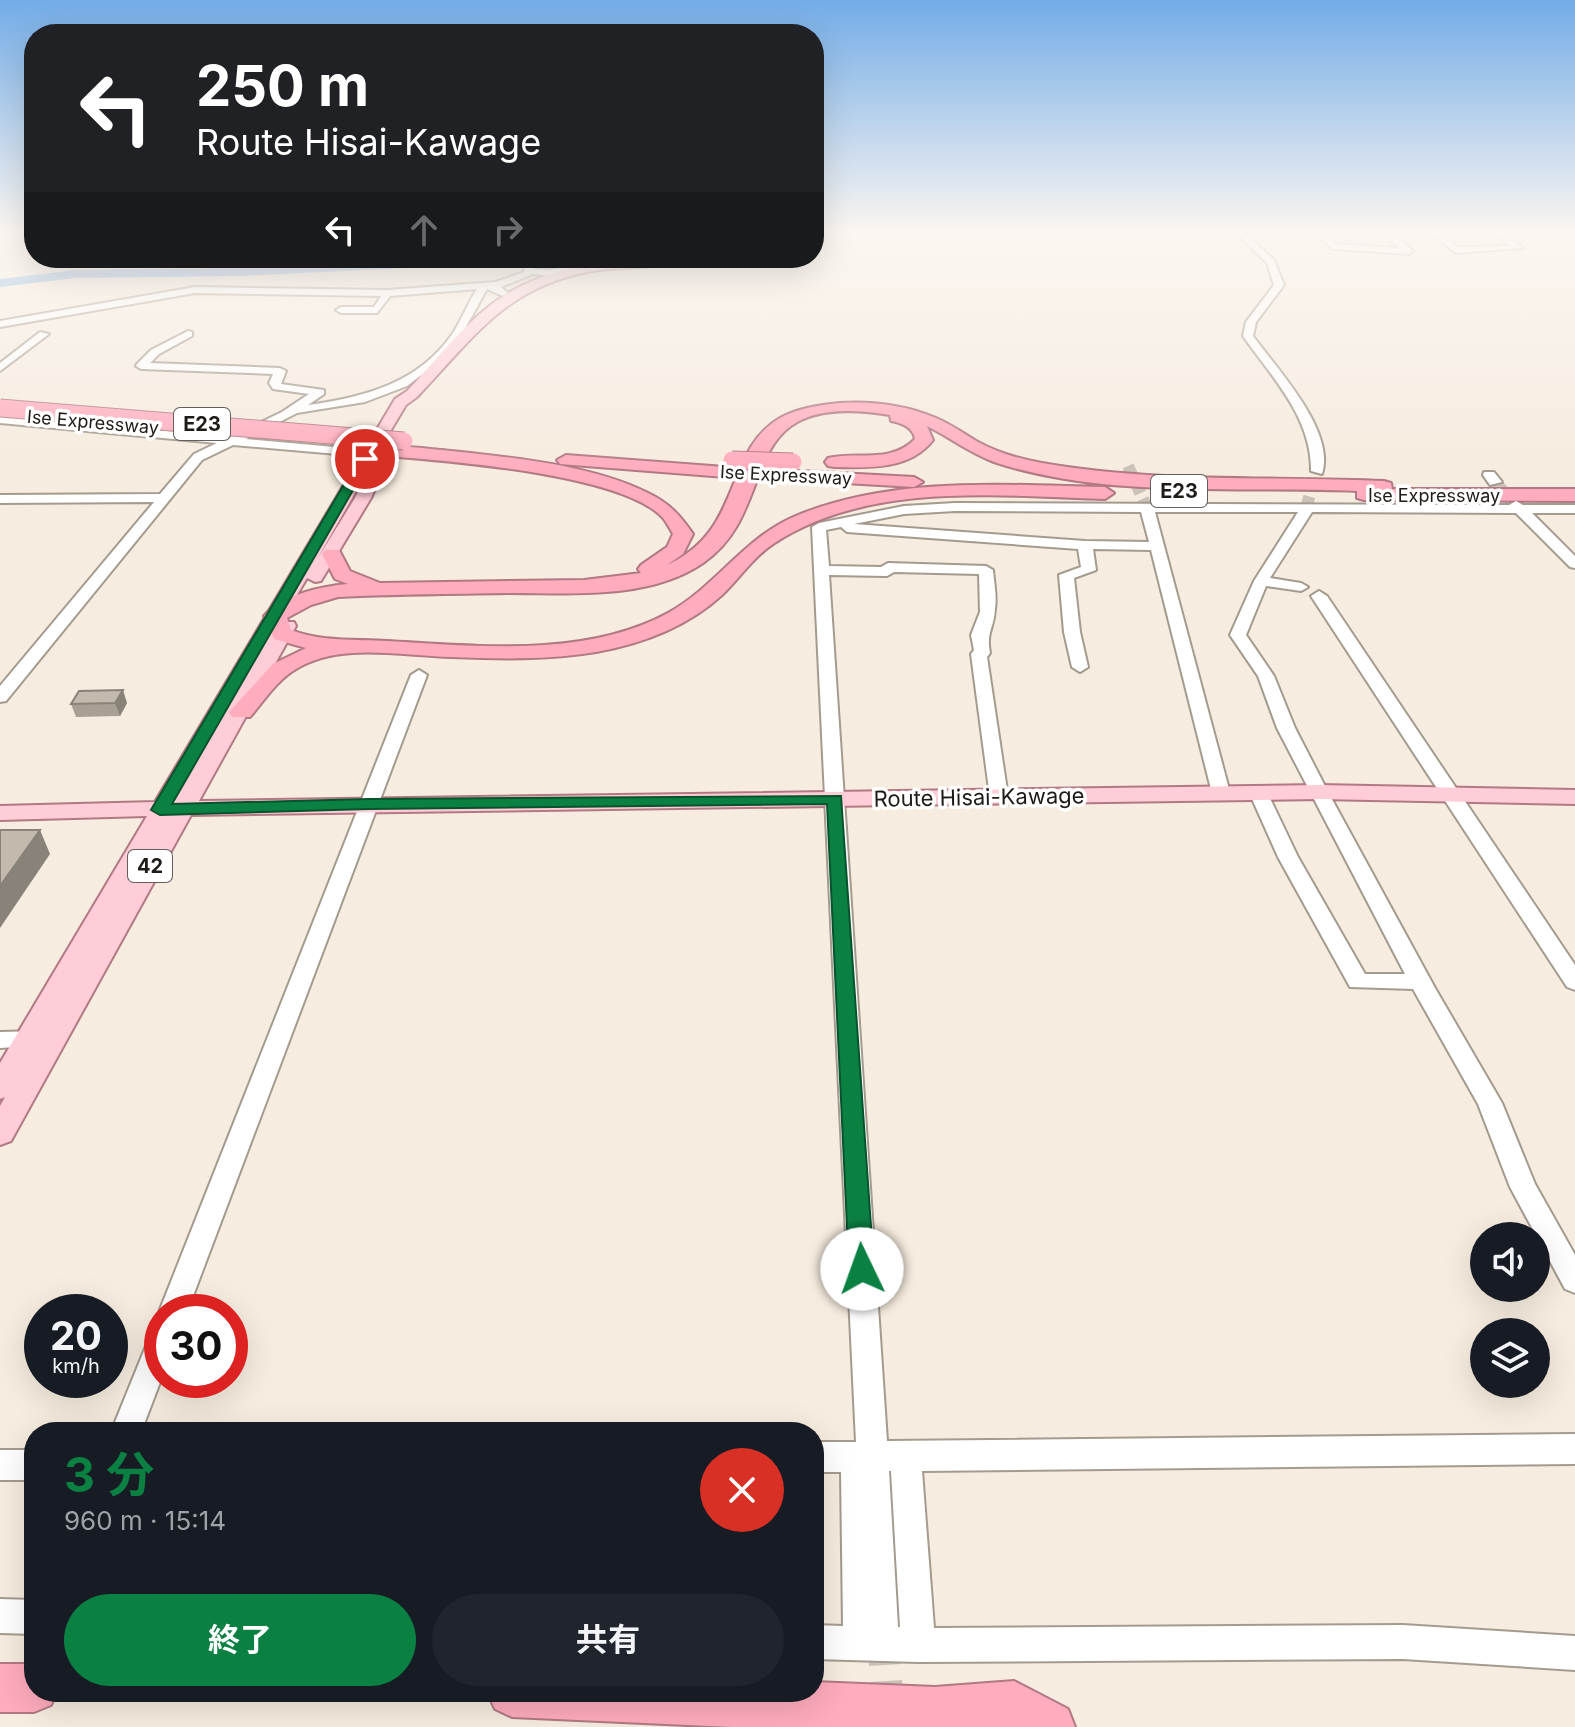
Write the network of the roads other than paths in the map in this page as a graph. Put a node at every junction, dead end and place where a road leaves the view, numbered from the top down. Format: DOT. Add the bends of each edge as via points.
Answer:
graph roads {
  1 [pos="71,312"];
  2 [pos="477,312"];
  3 [pos="493,312"];
  4 [pos="1259,312"];
  5 [pos="0,324"];
  6 [pos="0,334"];
  7 [pos="15,334"];
  8 [pos="29,334"];
  9 [pos="188,334"];
  10 [pos="461,338"];
  11 [pos="0,368"];
  12 [pos="384,394"];
  13 [pos="412,394"];
  14 [pos="0,408"];
  15 [pos="291,411"];
  16 [pos="0,416"];
  17 [pos="233,441"];
  18 [pos="401,447"];
  19 [pos="368,454"];
  20 [pos="728,466"];
  21 [pos="787,469"];
  22 [pos="1317,471"];
  23 [pos="1384,487"];
  24 [pos="1575,487"];
  25 [pos="1246,493"];
  26 [pos="1575,495"];
  27 [pos="163,498"];
  28 [pos="0,499"];
  29 [pos="1517,506"];
  30 [pos="1147,508"];
  31 [pos="1306,508"];
  32 [pos="1575,509"];
  33 [pos="819,527"];
  34 [pos="1085,545"];
  35 [pos="1158,546"];
  36 [pos="950,551"];
  37 [pos="332,554"];
  38 [pos="1575,564"];
  39 [pos="822,570"];
  40 [pos="1261,581"];
  41 [pos="586,586"];
  42 [pos="1301,587"];
  43 [pos="389,589"];
  44 [pos="711,593"];
  45 [pos="1319,596"];
  46 [pos="303,600"];
  47 [pos="279,625"];
  48 [pos="348,648"];
  49 [pos="1080,667"];
  50 [pos="419,675"];
  51 [pos="0,697"];
  52 [pos="241,712"];
  53 [pos="1258,792"];
  54 [pos="1319,792"];
  55 [pos="1221,793"];
  56 [pos="1452,795"];
  57 [pos="999,797"];
  58 [pos="1575,797"];
  59 [pos="835,799"];
  60 [pos="369,804"];
  61 [pos="172,808"];
  62 [pos="0,813"];
  63 [pos="1421,981"];
  64 [pos="1575,982"];
  65 [pos="41,1039"];
  66 [pos="0,1040"];
  67 [pos="0,1088"];
  68 [pos="0,1133"];
  69 [pos="1575,1281"];
  70 [pos="180,1294"];
  71 [pos="144,1386"];
  72 [pos="130,1422"];
  73 [pos="1575,1449"];
  74 [pos="906,1456"];
  75 [pos="824,1457"];
  76 [pos="864,1457"];
  77 [pos="0,1465"];
  78 [pos="24,1465"];
  79 [pos="0,1616"];
  80 [pos="24,1617"];
  81 [pos="871,1634"];
  82 [pos="824,1641"];
  83 [pos="918,1645"];
  84 [pos="1575,1653"];
  85 [pos="0,1688"];
  86 [pos="24,1688"];
  87 [pos="724,1702"];
  88 [pos="1050,1727"];
  1 -- 5 [label="street"];
  2 -- 10 [label="street"];
  3 -- 10 [label="main road, 42"];
  4 -- 22 [label="street" via="1248,336 1312,429"];
  6 -- 7 [label="street"];
  8 -- 11 [label="street" via="44,334"];
  9 -- 15 [label="street" via="141,366 280,371 277,387 320,392"];
  10 -- 12 [label="street"];
  10 -- 13 [label="main road, 42"];
  12 -- 13 [label="street"];
  12 -- 15 [label="street"];
  13 -- 19 [label="main road, 42" via="400,402"];
  13 -- 37 [label="main road, 42" via="414,401"];
  14 -- 18 [label="highway, Ise Expressway / E23, bridge"];
  15 -- 17 [label="street"];
  16 -- 17 [label="street"];
  16 -- 18 [label="highway, Ise Expressway / E23"];
  17 -- 19 [label="street"];
  17 -- 27 [label="street" via="198,457"];
  18 -- 20 [label="highway, Ise Expressway / E23"];
  18 -- 20 [label="highway, Ise Expressway / E23"];
  18 -- 41 [label="highway" via="583,478 653,502 679,522 682,541 663,561"];
  19 -- 47 [label="main road, 42"];
  20 -- 21 [label="highway, Ise Expressway / E23"];
  21 -- 23 [label="highway, Ise Expressway / E23"];
  21 -- 25 [label="highway, Ise Expressway / E23"];
  21 -- 44 [label="highway" via="886,459 914,450 924,436 911,422 870,412 820,415 788,427 766,457"];
  23 -- 24 [label="highway, Ise Expressway / E23"];
  23 -- 41 [label="highway" via="1061,472 998,457 910,414 828,409 791,418 768,433 724,529 701,555 653,577"];
  25 -- 26 [label="highway, Ise Expressway / E23"];
  25 -- 44 [label="highway" via="987,492 877,500 786,529 751,553"];
  27 -- 28 [label="street"];
  27 -- 51 [label="street"];
  29 -- 31 [label="street"];
  29 -- 32 [label="street"];
  29 -- 38 [label="street"];
  30 -- 31 [label="street"];
  30 -- 33 [label="street" via="933,508"];
  30 -- 35 [label="street"];
  31 -- 40 [label="street"];
  33 -- 36 [label="street"];
  33 -- 39 [label="street"];
  34 -- 35 [label="street"];
  34 -- 36 [label="street"];
  34 -- 49 [label="street" via="1089,570 1066,575"];
  35 -- 55 [label="street"];
  36 -- 39 [label="street" via="888,567 887,572"];
  36 -- 57 [label="street" via="986,570 988,601 979,654"];
  37 -- 43 [label="highway" via="342,575"];
  37 -- 46 [label="main road, 42"];
  39 -- 59 [label="street"];
  40 -- 42 [label="street"];
  40 -- 54 [label="street" via="1238,635 1266,676"];
  41 -- 43 [label="highway"];
  43 -- 46 [label="highway" via="338,591"];
  44 -- 48 [label="highway" via="664,624 594,645"];
  45 -- 56 [label="street"];
  46 -- 47 [label="main road, 42"];
  47 -- 48 [label="highway" via="297,640"];
  47 -- 52 [label="main road, 42"];
  47 -- 61 [label="main road, 42"];
  48 -- 52 [label="highway" via="286,665"];
  50 -- 60 [label="street"];
  52 -- 61 [label="main road, 42"];
  53 -- 54 [label="main road, Route Hisai-Kawage"];
  53 -- 55 [label="main road, Route Hisai-Kawage"];
  53 -- 63 [label="street" via="1358,982"];
  54 -- 56 [label="main road, Route Hisai-Kawage"];
  54 -- 63 [label="street"];
  55 -- 57 [label="main road, Route Hisai-Kawage"];
  56 -- 58 [label="main road, Route Hisai-Kawage"];
  56 -- 64 [label="street"];
  57 -- 59 [label="main road, Route Hisai-Kawage"];
  59 -- 60 [label="main road, Route Hisai-Kawage"];
  59 -- 76 [label="street"];
  60 -- 61 [label="main road, Route Hisai-Kawage"];
  60 -- 70 [label="street"];
  61 -- 62 [label="main road, Route Hisai-Kawage"];
  61 -- 65 [label="main road, 42"];
  63 -- 69 [label="street" via="1490,1103 1523,1187"];
  65 -- 66 [label="street"];
  65 -- 67 [label="main road, 42"];
  65 -- 68 [label="main road, 42"];
  71 -- 72 [label="street"];
  73 -- 74 [label="street"];
  74 -- 76 [label="street"];
  74 -- 83 [label="street"];
  75 -- 76 [label="street"];
  76 -- 81 [label="street"];
  77 -- 78 [label="street"];
  79 -- 80 [label="street"];
  81 -- 82 [label="street"];
  81 -- 83 [label="street"];
  83 -- 84 [label="street" via="1403,1642"];
  85 -- 86 [label="highway"];
  87 -- 88 [label="highway" via="935,1712 1014,1706"];
}
